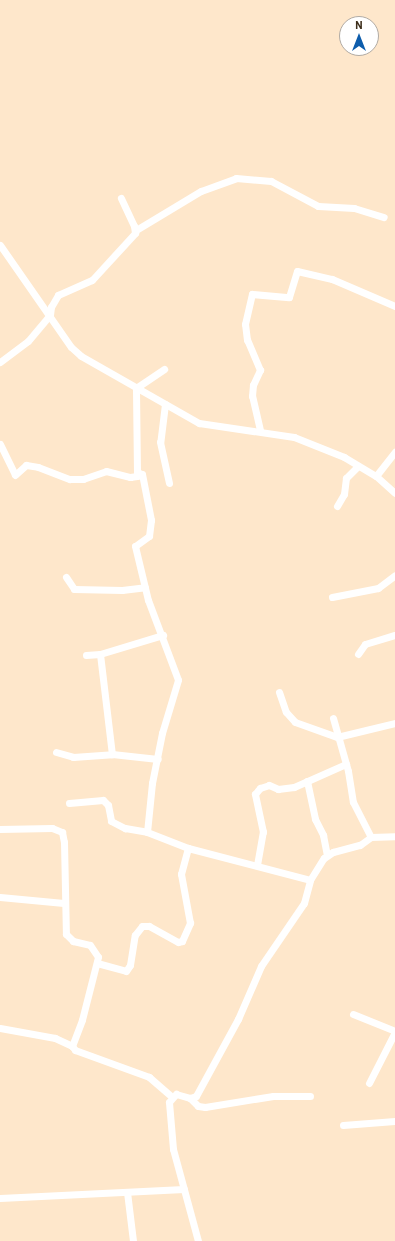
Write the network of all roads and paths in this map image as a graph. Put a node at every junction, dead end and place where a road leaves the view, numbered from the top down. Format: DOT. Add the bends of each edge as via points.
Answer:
graph roads {
  1 [pos="121,198"];
  2 [pos="384,217"];
  3 [pos="136,230"];
  4 [pos="0,245"];
  5 [pos="395,306"];
  6 [pos="50,315"];
  7 [pos="0,362"];
  8 [pos="164,369"];
  9 [pos="136,388"];
  10 [pos="165,404"];
  11 [pos="260,430"];
  12 [pos="0,444"];
  13 [pos="395,452"];
  14 [pos="358,466"];
  15 [pos="137,472"];
  16 [pos="376,476"];
  17 [pos="169,483"];
  18 [pos="395,494"];
  19 [pos="337,506"];
  20 [pos="395,575"];
  21 [pos="66,577"];
  22 [pos="145,586"];
  23 [pos="332,598"];
  24 [pos="163,635"];
  25 [pos="395,635"];
  26 [pos="100,654"];
  27 [pos="358,654"];
  28 [pos="86,655"];
  29 [pos="279,692"];
  30 [pos="333,718"];
  31 [pos="395,723"];
  32 [pos="337,737"];
  33 [pos="56,752"];
  34 [pos="112,754"];
  35 [pos="158,759"];
  36 [pos="346,764"];
  37 [pos="307,780"];
  38 [pos="69,803"];
  39 [pos="0,829"];
  40 [pos="147,832"];
  41 [pos="395,836"];
  42 [pos="371,837"];
  43 [pos="188,848"];
  44 [pos="327,854"];
  45 [pos="257,865"];
  46 [pos="310,880"];
  47 [pos="0,897"];
  48 [pos="64,903"];
  49 [pos="97,963"];
  50 [pos="353,1014"];
  51 [pos="0,1028"];
  52 [pos="395,1032"];
  53 [pos="72,1046"];
  54 [pos="369,1083"];
  55 [pos="310,1096"];
  56 [pos="172,1097"];
  57 [pos="190,1098"];
  58 [pos="395,1120"];
  59 [pos="343,1124"];
  60 [pos="184,1189"];
  61 [pos="127,1192"];
  62 [pos="0,1198"];
  63 [pos="133,1241"];
  64 [pos="198,1241"];
  1 -- 3 [label="street"];
  2 -- 3 [label="street" via="354,208 318,206 271,181 236,178 201,191"];
  3 -- 6 [label="street" via="108,265 92,280 58,295 51,307"];
  4 -- 6 [label="street"];
  5 -- 11 [label="street" via="332,279 297,271 289,297 252,294 246,324 247,340 260,370 253,385 252,396"];
  6 -- 7 [label="street" via="28,341"];
  6 -- 9 [label="street" via="71,347 81,356"];
  8 -- 9 [label="street"];
  9 -- 10 [label="street"];
  9 -- 15 [label="street"];
  10 -- 11 [label="street" via="199,423"];
  10 -- 17 [label="street" via="160,442"];
  11 -- 14 [label="street" via="294,437"];
  12 -- 15 [label="street" via="15,475 26,465 70,479 83,479 106,471 130,477 137,476"];
  13 -- 16 [label="street"];
  14 -- 16 [label="street"];
  14 -- 19 [label="street" via="346,478 344,494"];
  15 -- 22 [label="street" via="142,474 151,520 149,536 135,546"];
  16 -- 18 [label="street"];
  20 -- 23 [label="street" via="378,588"];
  21 -- 22 [label="street" via="74,589 122,590"];
  22 -- 24 [label="street"];
  24 -- 26 [label="street"];
  24 -- 35 [label="street" via="178,680 162,733"];
  25 -- 27 [label="street" via="365,644"];
  26 -- 28 [label="street"];
  26 -- 34 [label="street"];
  29 -- 32 [label="street" via="286,712 295,722"];
  30 -- 32 [label="street"];
  31 -- 32 [label="street"];
  32 -- 36 [label="street"];
  33 -- 34 [label="street" via="73,757"];
  34 -- 35 [label="street"];
  35 -- 40 [label="street" via="152,784"];
  36 -- 37 [label="street"];
  36 -- 42 [label="street" via="353,802"];
  37 -- 44 [label="street" via="315,819 323,835"];
  37 -- 45 [label="street" via="294,787 278,789 269,785 260,788 255,794 264,832"];
  38 -- 40 [label="street" via="103,800 108,806 113,823"];
  39 -- 48 [label="street" via="52,828 62,832"];
  40 -- 43 [label="street"];
  41 -- 42 [label="street"];
  42 -- 44 [label="street" via="360,845"];
  43 -- 45 [label="street"];
  43 -- 49 [label="street" via="181,874 190,923 182,941 178,942 149,926 142,926 135,935 130,965 126,972"];
  44 -- 46 [label="street"];
  45 -- 46 [label="street"];
  46 -- 57 [label="street" via="304,902 261,966 238,1019 196,1096"];
  47 -- 48 [label="street"];
  48 -- 49 [label="street" via="66,934 73,941 90,945 98,957"];
  49 -- 53 [label="street" via="82,1020"];
  50 -- 52 [label="street"];
  51 -- 53 [label="street" via="55,1038"];
  52 -- 54 [label="street"];
  53 -- 56 [label="street" via="75,1050 149,1077"];
  55 -- 57 [label="street" via="273,1096 205,1107 198,1106"];
  56 -- 57 [label="street" via="181,1094"];
  56 -- 60 [label="street" via="168,1109 173,1149"];
  58 -- 59 [label="street"];
  60 -- 61 [label="street"];
  60 -- 64 [label="street"];
  61 -- 62 [label="street" via="66,1196 20,1195"];
  61 -- 63 [label="street"];
}
